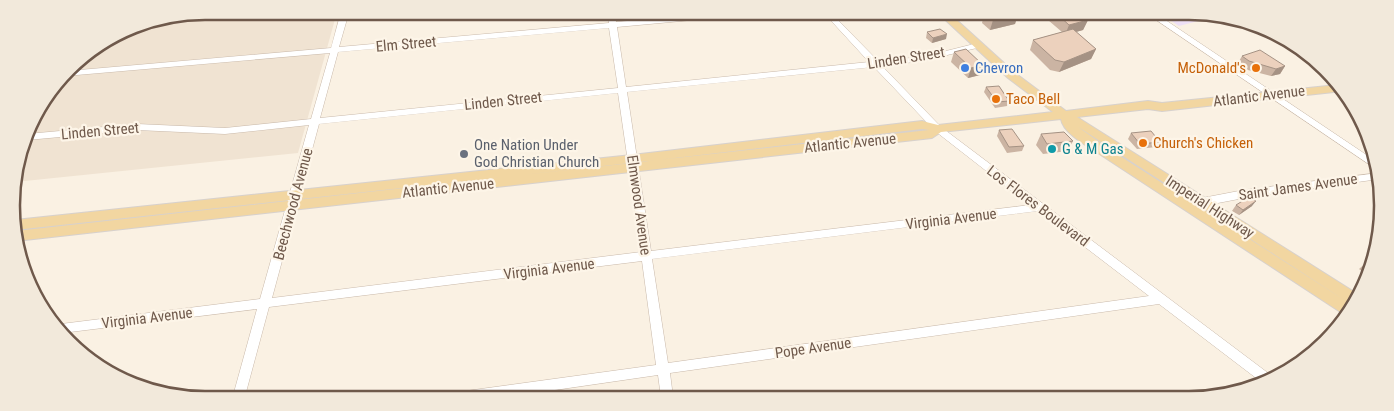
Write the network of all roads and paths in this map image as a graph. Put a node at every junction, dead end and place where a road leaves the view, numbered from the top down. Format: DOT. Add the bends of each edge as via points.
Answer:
graph roads {
  1 [pos="344,20"];
  2 [pos="612,20"];
  3 [pos="668,20"];
  4 [pos="833,20"];
  5 [pos="951,20"];
  6 [pos="1160,20"];
  7 [pos="613,25"];
  8 [pos="978,45"];
  9 [pos="334,51"];
  10 [pos="875,64"];
  11 [pos="75,73"];
  12 [pos="1326,81"];
  13 [pos="1332,88"];
  14 [pos="622,89"];
  15 [pos="1265,91"];
  16 [pos="1061,114"];
  17 [pos="315,120"];
  18 [pos="938,130"];
  19 [pos="33,137"];
  20 [pos="1369,161"];
  21 [pos="633,163"];
  22 [pos="1371,177"];
  23 [pos="294,200"];
  24 [pos="1203,201"];
  25 [pos="1189,206"];
  26 [pos="1040,207"];
  27 [pos="21,224"];
  28 [pos="23,235"];
  29 [pos="646,257"];
  30 [pos="1350,296"];
  31 [pos="1159,299"];
  32 [pos="265,304"];
  33 [pos="1344,307"];
  34 [pos="66,328"];
  35 [pos="663,369"];
  36 [pos="1262,376"];
  37 [pos="241,391"];
  38 [pos="508,391"];
  39 [pos="666,391"];
  1 -- 9 [label="street, Beechwood Avenue"];
  2 -- 7 [label="street, Elmwood Avenue"];
  3 -- 7 [label="street, Elm Street"];
  4 -- 10 [label="street, Los Flores Boulevard"];
  5 -- 8 [label="main road, Imperial Highway"];
  6 -- 15 [label="street"];
  7 -- 9 [label="street, Elm Street"];
  7 -- 14 [label="street, Elmwood Avenue"];
  8 -- 10 [label="street, Linden Street" via="922,59"];
  8 -- 16 [label="main road, Imperial Highway"];
  9 -- 11 [label="street, Elm Street"];
  9 -- 17 [label="street, Beechwood Avenue"];
  10 -- 14 [label="street, Linden Street"];
  10 -- 18 [label="street, Los Flores Boulevard"];
  12 -- 15 [label="main road, Atlantic Avenue"];
  13 -- 15 [label="main road, Atlantic Avenue"];
  14 -- 17 [label="street, Linden Street"];
  14 -- 21 [label="street, Elmwood Avenue"];
  15 -- 16 [label="main road, Atlantic Avenue" via="1162,108 1148,105"];
  15 -- 20 [label="street"];
  16 -- 18 [label="main road, Atlantic Avenue"];
  16 -- 24 [label="main road, Imperial Highway"];
  16 -- 25 [label="main road, Imperial Highway" via="1075,131"];
  17 -- 19 [label="street, Linden Street" via="225,131 137,127"];
  17 -- 23 [label="street, Beechwood Avenue"];
  18 -- 21 [label="main road, Atlantic Avenue" via="922,125"];
  18 -- 26 [label="street, Los Flores Boulevard"];
  21 -- 23 [label="main road, Atlantic Avenue"];
  21 -- 29 [label="street, Elmwood Avenue"];
  22 -- 24 [label="street, Saint James Avenue"];
  23 -- 27 [label="main road, Atlantic Avenue"];
  23 -- 28 [label="main road, Atlantic Avenue"];
  23 -- 32 [label="street, Beechwood Avenue"];
  24 -- 25 [label="street, Saint James Avenue"];
  24 -- 30 [label="main road, Imperial Highway"];
  25 -- 33 [label="main road, Imperial Highway"];
  26 -- 29 [label="street, Virginia Avenue"];
  26 -- 31 [label="street, Los Flores Boulevard"];
  29 -- 32 [label="street, Virginia Avenue"];
  29 -- 35 [label="street, Elmwood Avenue"];
  31 -- 35 [label="street, Pope Avenue"];
  31 -- 36 [label="street, Los Flores Boulevard"];
  32 -- 34 [label="street, Virginia Avenue"];
  32 -- 37 [label="street, Beechwood Avenue"];
  35 -- 38 [label="street, Pope Avenue"];
  35 -- 39 [label="street, Elmwood Avenue"];
}
